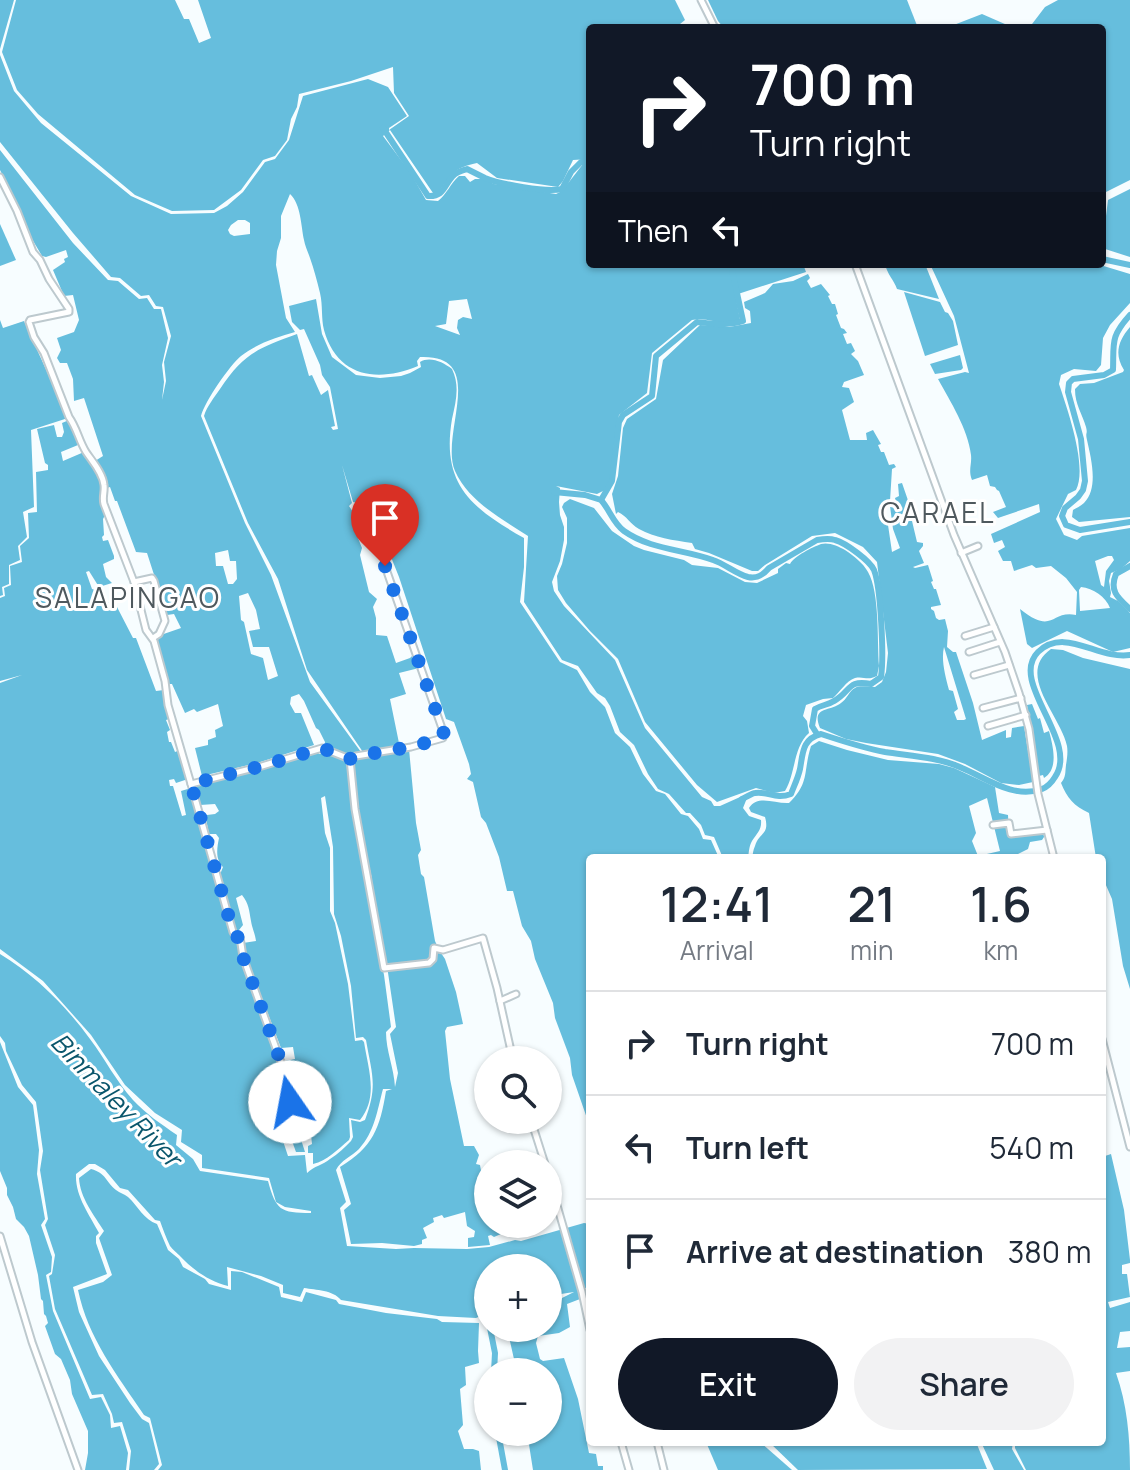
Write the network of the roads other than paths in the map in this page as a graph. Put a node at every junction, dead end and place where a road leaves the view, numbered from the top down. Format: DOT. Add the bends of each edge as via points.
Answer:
graph roads {
  1 [pos="701,0"];
  2 [pos="713,24"];
  3 [pos="0,177"];
  4 [pos="856,268"];
  5 [pos="978,546"];
  6 [pos="961,553"];
  7 [pos="385,566"];
  8 [pos="134,582"];
  9 [pos="994,627"];
  10 [pos="965,636"];
  11 [pos="153,638"];
  12 [pos="1000,642"];
  13 [pos="969,652"];
  14 [pos="1009,665"];
  15 [pos="974,675"];
  16 [pos="1021,698"];
  17 [pos="983,708"];
  18 [pos="1026,715"];
  19 [pos="988,726"];
  20 [pos="349,758"];
  21 [pos="191,784"];
  22 [pos="993,825"];
  23 [pos="1047,830"];
  24 [pos="1053,854"];
  25 [pos="516,994"];
  26 [pos="500,1001"];
  27 [pos="510,1046"];
  28 [pos="1106,1054"];
  29 [pos="285,1101"];
  30 [pos="1130,1147"];
  31 [pos="562,1221"];
  32 [pos="0,1236"];
  33 [pos="586,1311"];
  34 [pos="622,1446"];
  35 [pos="658,1446"];
  36 [pos="78,1470"];
  37 [pos="629,1470"];
  38 [pos="664,1470"];
  1 -- 2 [label="street"];
  3 -- 8 [label="street" via="33,252 69,309 29,322 105,486 107,514"];
  4 -- 6 [label="street"];
  5 -- 6 [label="street"];
  6 -- 9 [label="street"];
  7 -- 20 [label="street" via="444,736"];
  8 -- 11 [label="street" via="146,630"];
  8 -- 11 [label="street" via="154,581 165,621"];
  9 -- 10 [label="street"];
  9 -- 12 [label="street"];
  11 -- 21 [label="street"];
  12 -- 13 [label="street"];
  12 -- 14 [label="street"];
  14 -- 15 [label="street"];
  14 -- 16 [label="street"];
  16 -- 17 [label="street"];
  16 -- 18 [label="street"];
  18 -- 19 [label="street"];
  18 -- 23 [label="street"];
  20 -- 21 [label="street" via="323,748"];
  20 -- 26 [label="street" via="384,968 429,963 434,948 483,938"];
  21 -- 29 [label="street" via="233,932 240,937 290,1087 291,1101"];
  22 -- 23 [label="street" via="1009,823 1011,834"];
  23 -- 24 [label="street"];
  25 -- 26 [label="street"];
  26 -- 27 [label="street"];
  28 -- 30 [label="street"];
  31 -- 33 [label="street"];
  32 -- 36 [label="street"];
  34 -- 37 [label="street"];
  35 -- 38 [label="street"];
}
